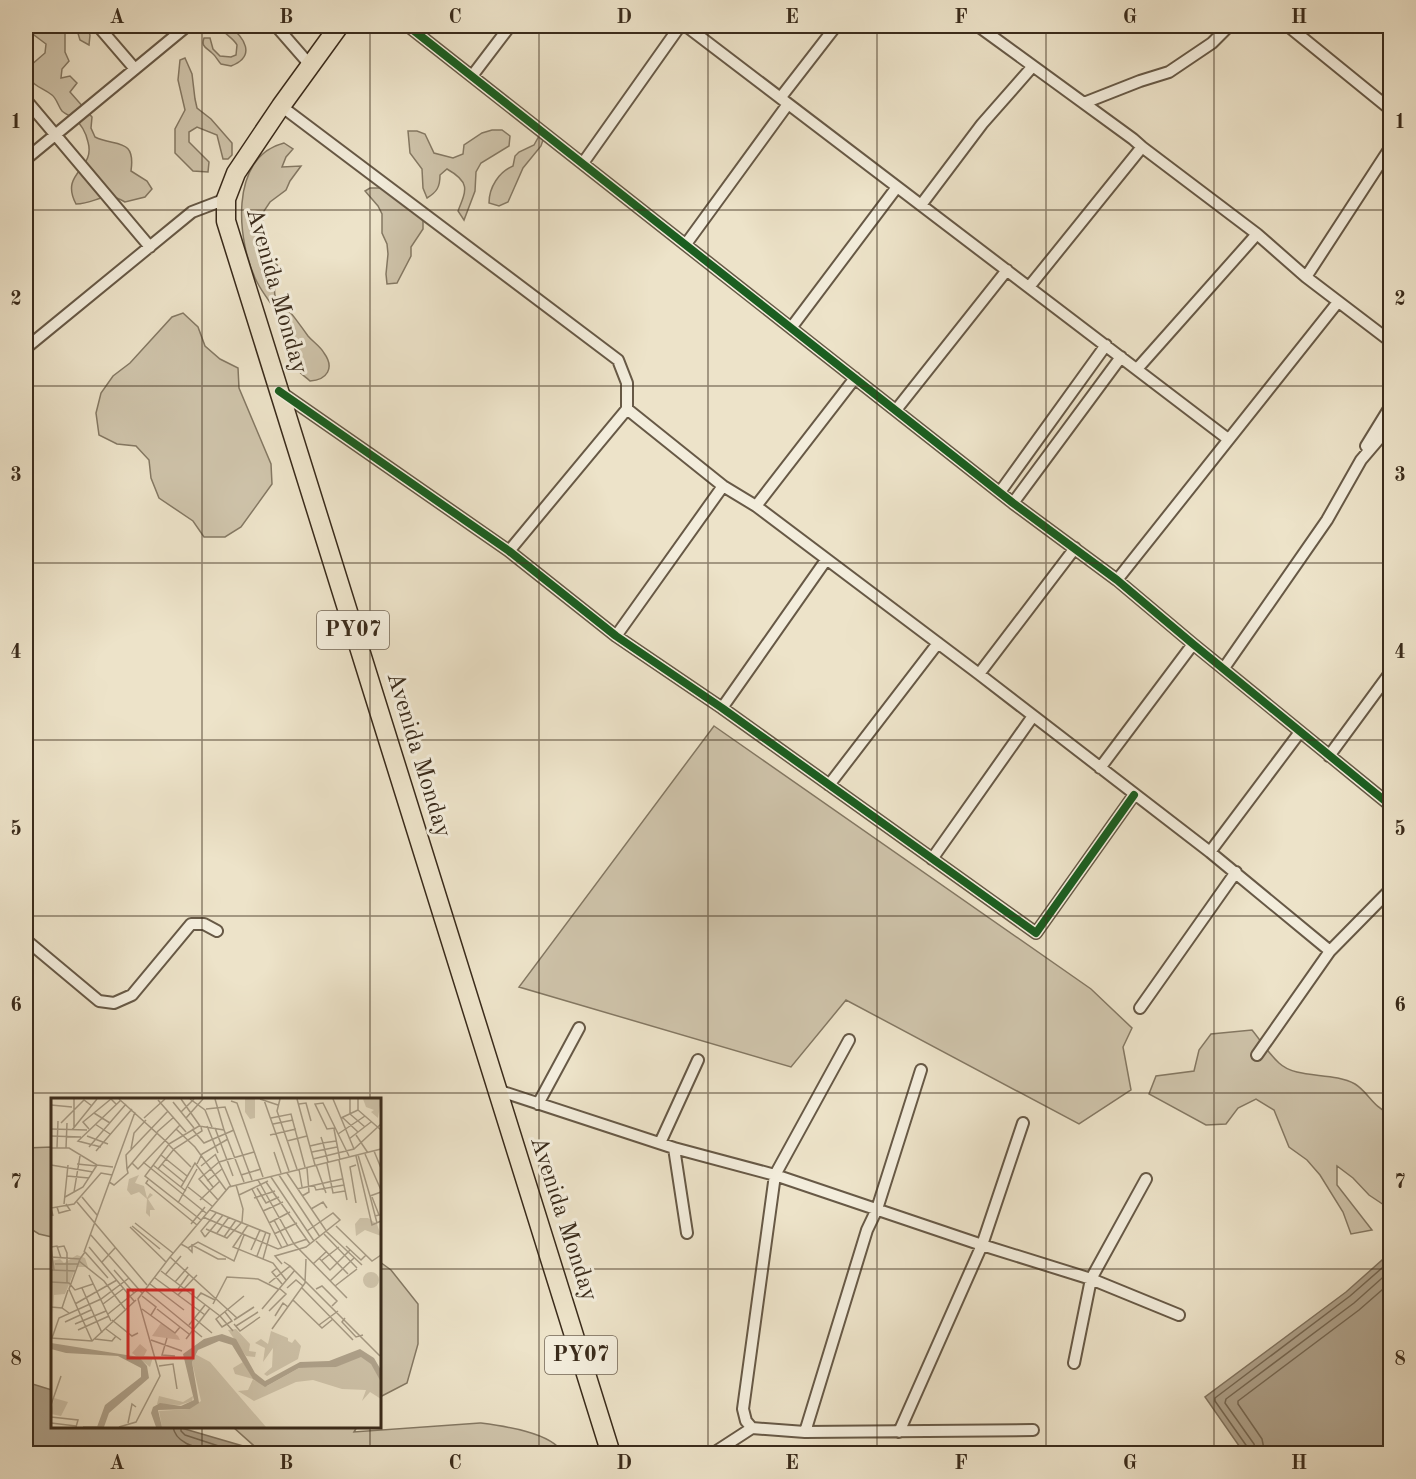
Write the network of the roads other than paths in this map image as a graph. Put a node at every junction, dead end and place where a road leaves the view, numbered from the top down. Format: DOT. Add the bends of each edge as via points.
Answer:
graph roads {
  1 [pos="98,26"];
  2 [pos="187,26"];
  3 [pos="276,26"];
  4 [pos="339,26"];
  5 [pos="408,26"];
  6 [pos="510,26"];
  7 [pos="680,26"];
  8 [pos="686,26"];
  9 [pos="836,26"];
  10 [pos="978,26"];
  11 [pos="1229,26"];
  12 [pos="1288,26"];
  13 [pos="310,65"];
  14 [pos="1034,66"];
  15 [pos="135,69"];
  16 [pos="472,76"];
  17 [pos="26,100"];
  18 [pos="784,100"];
  19 [pos="1084,103"];
  20 [pos="280,106"];
  21 [pos="1390,109"];
  22 [pos="55,135"];
  23 [pos="1142,147"];
  24 [pos="1390,148"];
  25 [pos="26,159"];
  26 [pos="582,163"];
  27 [pos="897,187"];
  28 [pos="226,199"];
  29 [pos="921,205"];
  30 [pos="1257,234"];
  31 [pos="686,244"];
  32 [pos="150,246"];
  33 [pos="1006,270"];
  34 [pos="1306,277"];
  35 [pos="1029,287"];
  36 [pos="1338,302"];
  37 [pos="791,328"];
  38 [pos="1390,341"];
  39 [pos="1106,345"];
  40 [pos="26,348"];
  41 [pos="1121,357"];
  42 [pos="1137,369"];
  43 [pos="855,378"];
  44 [pos="279,391"];
  45 [pos="1390,407"];
  46 [pos="627,409"];
  47 [pos="896,410"];
  48 [pos="1390,426"];
  49 [pos="1228,439"];
  50 [pos="1361,460"];
  51 [pos="723,486"];
  52 [pos="1000,492"];
  53 [pos="1013,503"];
  54 [pos="756,506"];
  55 [pos="1075,548"];
  56 [pos="509,551"];
  57 [pos="826,560"];
  58 [pos="1117,580"];
  59 [pos="616,636"];
  60 [pos="938,643"];
  61 [pos="1193,644"];
  62 [pos="1224,668"];
  63 [pos="1390,673"];
  64 [pos="980,674"];
  65 [pos="722,708"];
  66 [pos="1033,716"];
  67 [pos="1300,732"];
  68 [pos="1329,756"];
  69 [pos="1100,768"];
  70 [pos="829,785"];
  71 [pos="1134,795"];
  72 [pos="1390,805"];
  73 [pos="1210,852"];
  74 [pos="932,859"];
  75 [pos="1236,872"];
  76 [pos="1390,890"];
  77 [pos="217,931"];
  78 [pos="26,940"];
  79 [pos="1330,951"];
  80 [pos="1140,1008"];
  81 [pos="579,1028"];
  82 [pos="849,1040"];
  83 [pos="1257,1055"];
  84 [pos="698,1060"];
  85 [pos="921,1070"];
  86 [pos="497,1089"];
  87 [pos="538,1104"];
  88 [pos="1023,1123"];
  89 [pos="660,1143"];
  90 [pos="674,1148"];
  91 [pos="776,1175"];
  92 [pos="1146,1179"];
  93 [pos="877,1209"];
  94 [pos="687,1233"];
  95 [pos="982,1245"];
  96 [pos="1091,1279"];
  97 [pos="1179,1315"];
  98 [pos="1074,1364"];
  99 [pos="752,1428"];
  100 [pos="1033,1430"];
  101 [pos="805,1432"];
  102 [pos="899,1432"];
  103 [pos="611,1454"];
  104 [pos="712,1454"];
  1 -- 15 [label="street"];
  2 -- 15 [label="street"];
  3 -- 13 [label="street"];
  4 -- 13 [label="highway, Avenida Monday / PY07"];
  5 -- 16 [label="street"];
  6 -- 16 [label="street"];
  7 -- 26 [label="street"];
  8 -- 18 [label="street"];
  9 -- 18 [label="street"];
  10 -- 14 [label="street"];
  11 -- 19 [label="street" via="1212,44 1169,72"];
  12 -- 21 [label="street"];
  13 -- 20 [label="highway, Avenida Monday / PY07"];
  14 -- 19 [label="street"];
  14 -- 29 [label="street" via="982,124"];
  15 -- 22 [label="street"];
  16 -- 26 [label="street"];
  17 -- 22 [label="street"];
  18 -- 27 [label="street"];
  18 -- 31 [label="street"];
  19 -- 23 [label="street"];
  20 -- 28 [label="highway, Avenida Monday / PY07" via="236,173"];
  20 -- 46 [label="street" via="618,360 627,383"];
  22 -- 25 [label="street"];
  22 -- 32 [label="street"];
  23 -- 30 [label="street"];
  23 -- 35 [label="street"];
  24 -- 34 [label="street"];
  26 -- 31 [label="street"];
  27 -- 29 [label="street"];
  27 -- 37 [label="street"];
  28 -- 32 [label="street" via="192,212"];
  28 -- 44 [label="highway, Avenida Monday / PY07" via="226,221"];
  29 -- 33 [label="street"];
  30 -- 34 [label="street"];
  30 -- 42 [label="street"];
  31 -- 37 [label="street"];
  32 -- 40 [label="street"];
  33 -- 35 [label="street"];
  33 -- 47 [label="street"];
  34 -- 36 [label="street"];
  35 -- 39 [label="street"];
  36 -- 38 [label="street"];
  36 -- 49 [label="street"];
  37 -- 43 [label="street"];
  39 -- 41 [label="street"];
  39 -- 52 [label="street"];
  41 -- 42 [label="street"];
  41 -- 53 [label="street"];
  42 -- 49 [label="street"];
  43 -- 47 [label="street"];
  43 -- 54 [label="street"];
  44 -- 56 [label="street"];
  44 -- 86 [label="highway, Avenida Monday / PY07"];
  45 -- 50 [label="street"];
  46 -- 51 [label="street"];
  46 -- 56 [label="street"];
  47 -- 52 [label="street"];
  48 -- 50 [label="street"];
  49 -- 58 [label="street"];
  50 -- 62 [label="street" via="1327,520"];
  51 -- 54 [label="street"];
  51 -- 59 [label="street"];
  52 -- 53 [label="street"];
  53 -- 55 [label="street"];
  54 -- 57 [label="street"];
  55 -- 58 [label="street"];
  55 -- 64 [label="street"];
  56 -- 59 [label="street"];
  57 -- 60 [label="street"];
  57 -- 65 [label="street"];
  58 -- 61 [label="street"];
  59 -- 65 [label="street"];
  60 -- 64 [label="street"];
  60 -- 70 [label="street"];
  61 -- 62 [label="street"];
  61 -- 69 [label="street"];
  62 -- 67 [label="street"];
  63 -- 68 [label="street"];
  64 -- 66 [label="street"];
  65 -- 70 [label="street"];
  66 -- 69 [label="street"];
  66 -- 74 [label="street"];
  67 -- 68 [label="street"];
  67 -- 73 [label="street"];
  68 -- 72 [label="street"];
  69 -- 71 [label="street"];
  70 -- 74 [label="street"];
  71 -- 73 [label="street"];
  71 -- 74 [label="street" via="1036,933"];
  73 -- 75 [label="street"];
  75 -- 79 [label="street"];
  75 -- 80 [label="street"];
  76 -- 79 [label="street"];
  77 -- 78 [label="street" via="204,924 191,924 132,995 114,1003 99,1001"];
  79 -- 83 [label="street"];
  81 -- 87 [label="street"];
  82 -- 91 [label="street"];
  84 -- 89 [label="street"];
  85 -- 93 [label="street"];
  86 -- 87 [label="street"];
  86 -- 103 [label="highway, Avenida Monday / PY07"];
  87 -- 89 [label="street"];
  88 -- 95 [label="street"];
  89 -- 90 [label="street"];
  90 -- 91 [label="street"];
  90 -- 94 [label="street"];
  91 -- 93 [label="street"];
  91 -- 99 [label="street" via="743,1409"];
  92 -- 96 [label="street"];
  93 -- 95 [label="street"];
  93 -- 101 [label="street" via="867,1230"];
  95 -- 96 [label="street"];
  95 -- 102 [label="street"];
  96 -- 97 [label="street"];
  96 -- 98 [label="street"];
  99 -- 101 [label="street"];
  99 -- 104 [label="street"];
  100 -- 102 [label="street"];
  101 -- 102 [label="street"];
}
